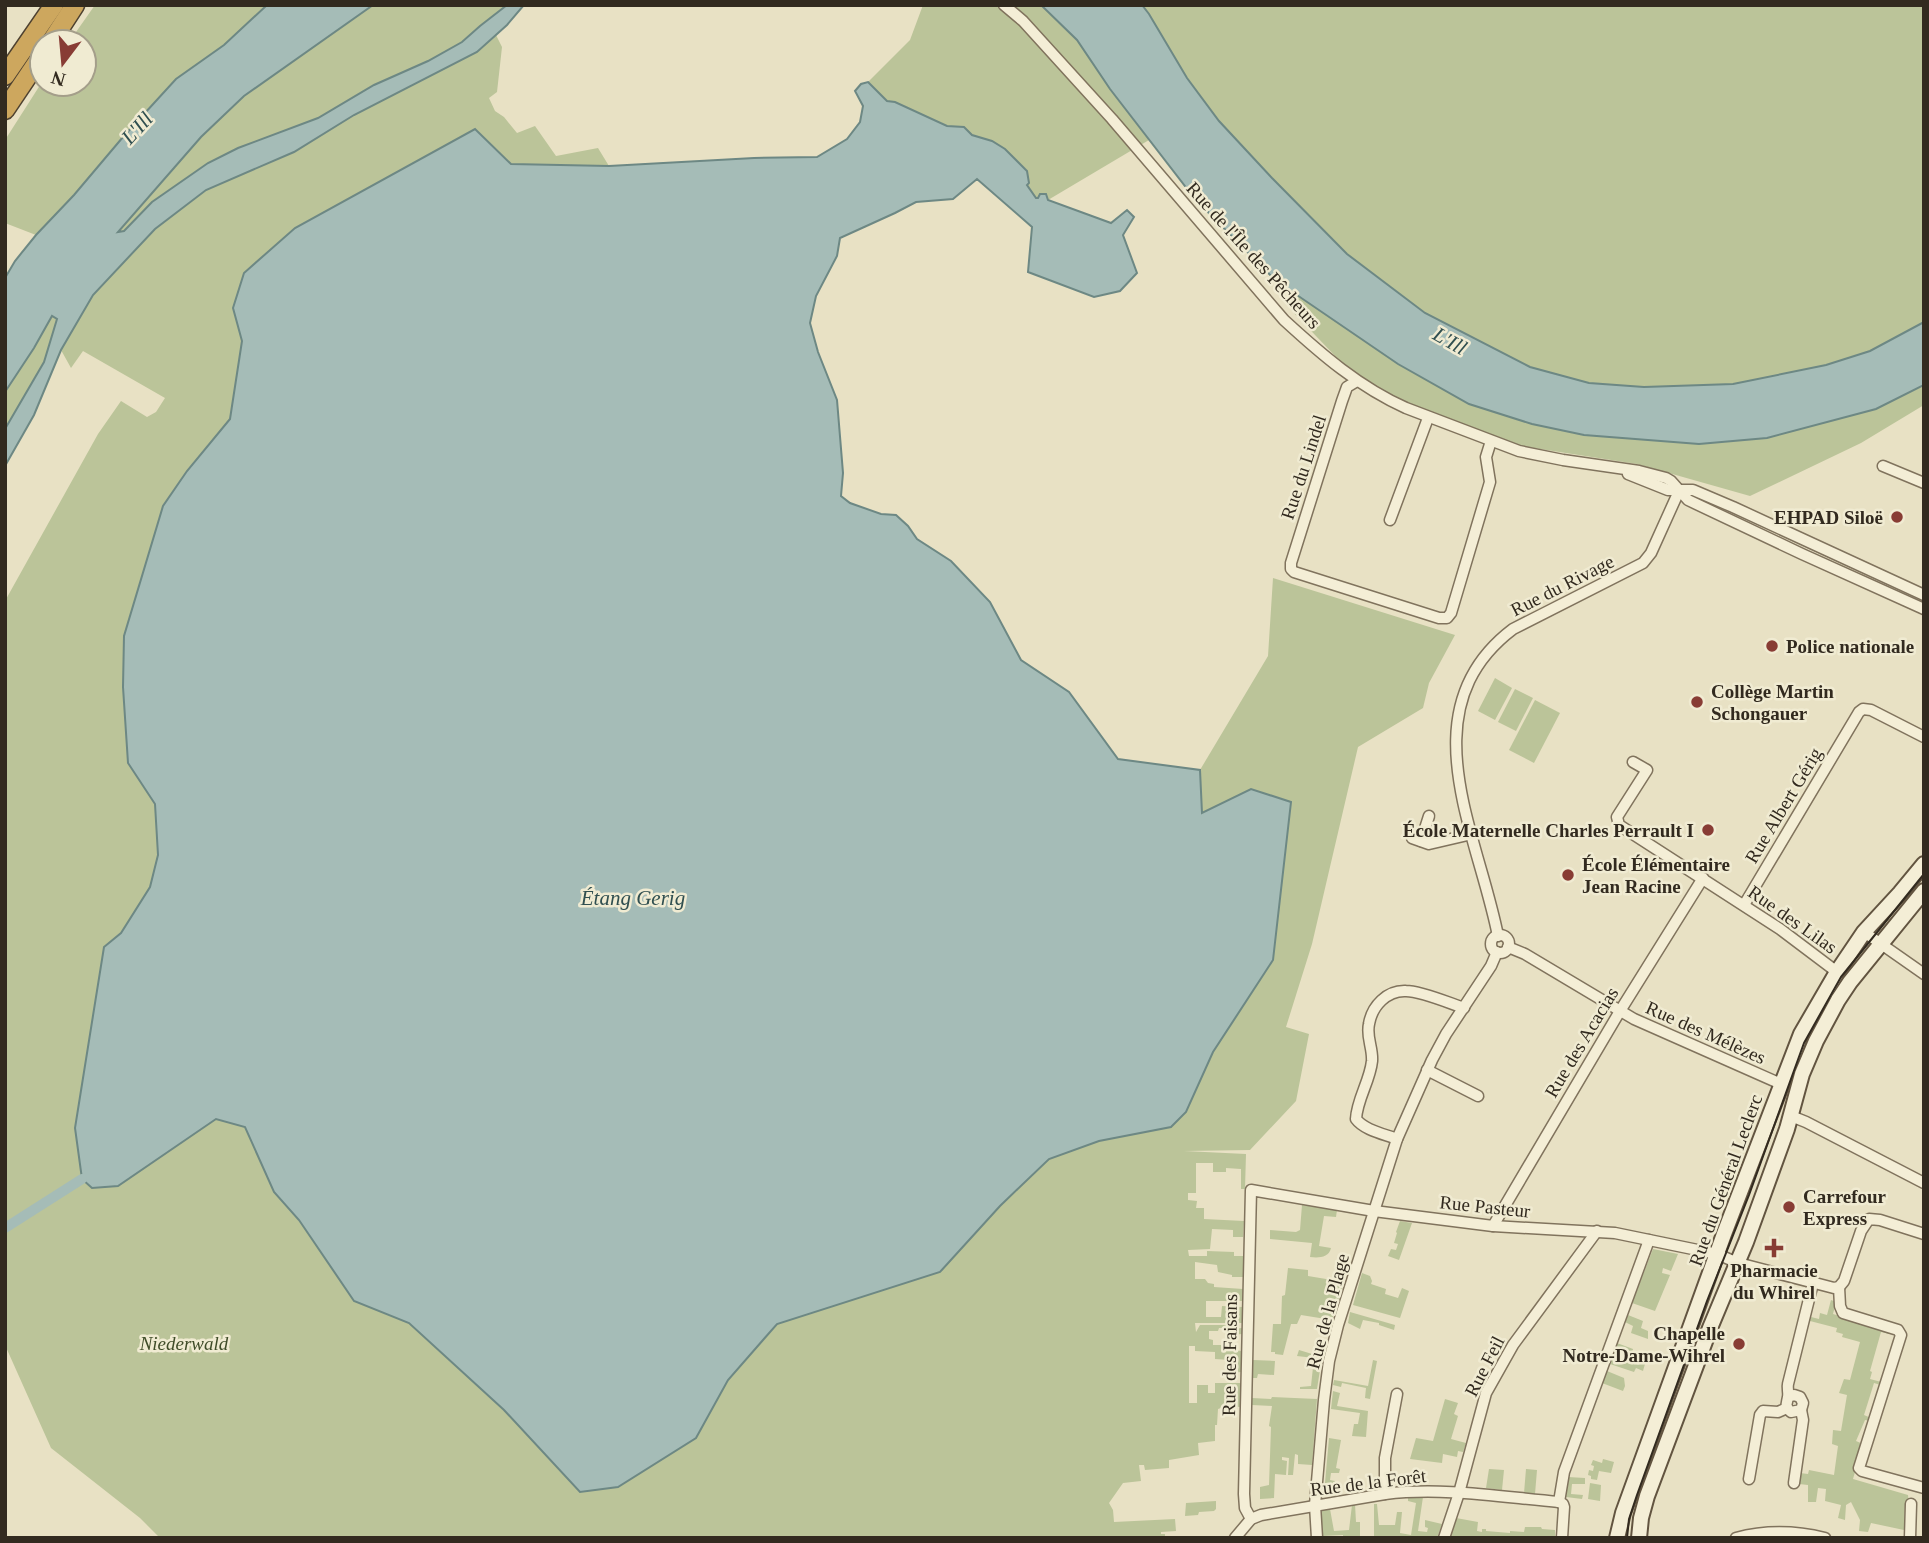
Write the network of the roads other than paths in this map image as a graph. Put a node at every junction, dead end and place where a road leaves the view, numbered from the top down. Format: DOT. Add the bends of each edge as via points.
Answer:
graph roads {
  1 [pos="54,5"];
  2 [pos="75,5"];
  3 [pos="1004,5"];
  4 [pos="60,28"];
  5 [pos="5,76"];
  6 [pos="28,76"];
  7 [pos="5,110"];
  8 [pos="1357,381"];
  9 [pos="1428,418"];
  10 [pos="1490,441"];
  11 [pos="1883,466"];
  12 [pos="1924,483"];
  13 [pos="1679,491"];
  14 [pos="1390,520"];
  15 [pos="1810,542"];
  16 [pos="1802,554"];
  17 [pos="1923,595"];
  18 [pos="1920,608"];
  19 [pos="1924,737"];
  20 [pos="1633,762"];
  21 [pos="1429,816"];
  22 [pos="1472,834"];
  23 [pos="1924,864"];
  24 [pos="1703,878"];
  25 [pos="1924,891"];
  26 [pos="1744,905"];
  27 [pos="1864,933"];
  28 [pos="1498,936"];
  29 [pos="1880,945"];
  30 [pos="1508,947"];
  31 [pos="1497,952"];
  32 [pos="1837,972"];
  33 [pos="1924,974"];
  34 [pos="1464,1009"];
  35 [pos="1620,1011"];
  36 [pos="1427,1070"];
  37 [pos="1781,1084"];
  38 [pos="1478,1096"];
  39 [pos="1791,1116"];
  40 [pos="1397,1139"];
  41 [pos="1924,1183"];
  42 [pos="1251,1190"];
  43 [pos="1374,1211"];
  44 [pos="1493,1226"];
  45 [pos="1597,1231"];
  46 [pos="1924,1234"];
  47 [pos="1649,1240"];
  48 [pos="1717,1254"];
  49 [pos="1738,1263"];
  50 [pos="1813,1283"];
  51 [pos="1839,1287"];
  52 [pos="1396,1394"];
  53 [pos="1787,1403"];
  54 [pos="1749,1479"];
  55 [pos="1794,1483"];
  56 [pos="1924,1488"];
  57 [pos="1459,1493"];
  58 [pos="1385,1494"];
  59 [pos="1559,1502"];
  60 [pos="1911,1504"];
  61 [pos="1315,1505"];
  62 [pos="1251,1520"];
  63 [pos="1818,1537"];
  64 [pos="1235,1538"];
  65 [pos="1317,1538"];
  66 [pos="1444,1538"];
  67 [pos="1562,1538"];
  68 [pos="1617,1538"];
  69 [pos="1639,1538"];
  70 [pos="1736,1538"];
  71 [pos="1910,1538"];
  1 -- 5 [label="highway"];
  2 -- 4 [label="highway"];
  3 -- 8 [label="street, Rue de l'Île des Pêcheurs" via="1112,119 1284,320"];
  6 -- 7 [label="highway"];
  8 -- 9 [label="street, Rue de l'Île des Pêcheurs"];
  8 -- 10 [label="street, Rue du Lindel" via="1347,387 1292,560 1291,569 1297,573 1447,618 1490,482 1486,457"];
  9 -- 10 [label="street, Rue de l'Île des Pêcheurs"];
  9 -- 14 [label="street"];
  10 -- 13 [label="street, Rue de l'Île des Pêcheurs" via="1536,455 1640,471 1666,478"];
  11 -- 12 [label="street"];
  13 -- 15 [label="street, Rue de l'Île des Pêcheurs" via="1693,490"];
  13 -- 16 [label="street, Rue de l'Île des Pêcheurs" via="1688,500"];
  13 -- 22 [label="street, Rue du Rivage" via="1643,564 1513,629 1478,665 1464,693 1455,733 1457,774"];
  15 -- 16 [label="street"];
  15 -- 17 [label="street, Rue de l'Île des Pêcheurs"];
  16 -- 18 [label="street, Rue de l'Île des Pêcheurs"];
  17 -- 18 [label="street, Rue de l'Île des Pêcheurs"];
  19 -- 26 [label="street, Rue Albert Gérig" via="1863,709"];
  20 -- 24 [label="street, Rue des Lilas" via="1647,770 1617,817 1619,825"];
  21 -- 22 [label="street" via="1416,840 1429,844"];
  22 -- 28 [label="street, Rue du Rivage"];
  23 -- 27 [label="main road, Rue du Général Leclerc"];
  24 -- 26 [label="street, Rue des Lilas"];
  24 -- 35 [label="street, Rue des Acacias"];
  25 -- 29 [label="main road, Rue du Général Leclerc"];
  26 -- 32 [label="street, Rue des Lilas"];
  27 -- 29 [label="street"];
  27 -- 32 [label="main road, Rue du Général Leclerc"];
  28 -- 30 [label="street" via="1506,939"];
  28 -- 31 [label="street" via="1491,943"];
  29 -- 33 [label="street"];
  29 -- 39 [label="main road, Rue du Général Leclerc" via="1827,1019 1802,1073"];
  30 -- 31 [label="street"];
  30 -- 35 [label="street, Rue des Mélèzes"];
  31 -- 34 [label="street"];
  32 -- 37 [label="main road, Rue du Général Leclerc" via="1801,1034"];
  34 -- 36 [label="street"];
  34 -- 40 [label="street" via="1406,991 1387,996 1374,1009 1368,1028 1372,1064 1356,1119"];
  35 -- 37 [label="street, Rue des Mélèzes"];
  35 -- 44 [label="street, Rue des Acacias"];
  36 -- 38 [label="street"];
  36 -- 40 [label="street"];
  37 -- 48 [label="main road, Rue du Général Leclerc"];
  39 -- 41 [label="street"];
  39 -- 49 [label="main road, Rue du Général Leclerc"];
  40 -- 43 [label="street"];
  42 -- 43 [label="street, Rue Pasteur"];
  42 -- 62 [label="street, Rue des Faisans" via="1244,1494"];
  43 -- 44 [label="street, Rue Pasteur"];
  43 -- 61 [label="street, Rue de la Plage" via="1331,1350"];
  44 -- 45 [label="street, Rue Pasteur"];
  45 -- 47 [label="street, Rue Pasteur"];
  45 -- 57 [label="street, Rue Feil" via="1513,1345 1486,1393"];
  46 -- 51 [label="street" via="1869,1219"];
  47 -- 48 [label="street, Rue Pasteur"];
  47 -- 59 [label="street" via="1564,1472"];
  48 -- 49 [label="street, Rue Pasteur"];
  48 -- 68 [label="main road, Rue du Général Leclerc"];
  49 -- 50 [label="street, Rue Pasteur"];
  49 -- 69 [label="main road, Rue du Général Leclerc" via="1647,1496"];
  50 -- 51 [label="street, Rue Pasteur"];
  50 -- 53 [label="street"];
  51 -- 56 [label="street" via="1843,1313 1898,1330 1901,1335 1859,1468"];
  52 -- 58 [label="street" via="1385,1458"];
  53 -- 54 [label="street" via="1778,1412 1760,1415"];
  53 -- 55 [label="street" via="1794,1395 1803,1404"];
  57 -- 58 [label="street, Rue de la Forêt"];
  57 -- 59 [label="street, Rue de la Forêt"];
  57 -- 66 [label="street, Rue Feil"];
  58 -- 61 [label="street, Rue de la Forêt"];
  59 -- 67 [label="street" via="1564,1507"];
  60 -- 71 [label="street"];
  61 -- 62 [label="street, Rue de la Forêt"];
  61 -- 65 [label="street, Rue de la Plage"];
  62 -- 64 [label="street"];
  63 -- 70 [label="street" via="1773,1532"];
}
